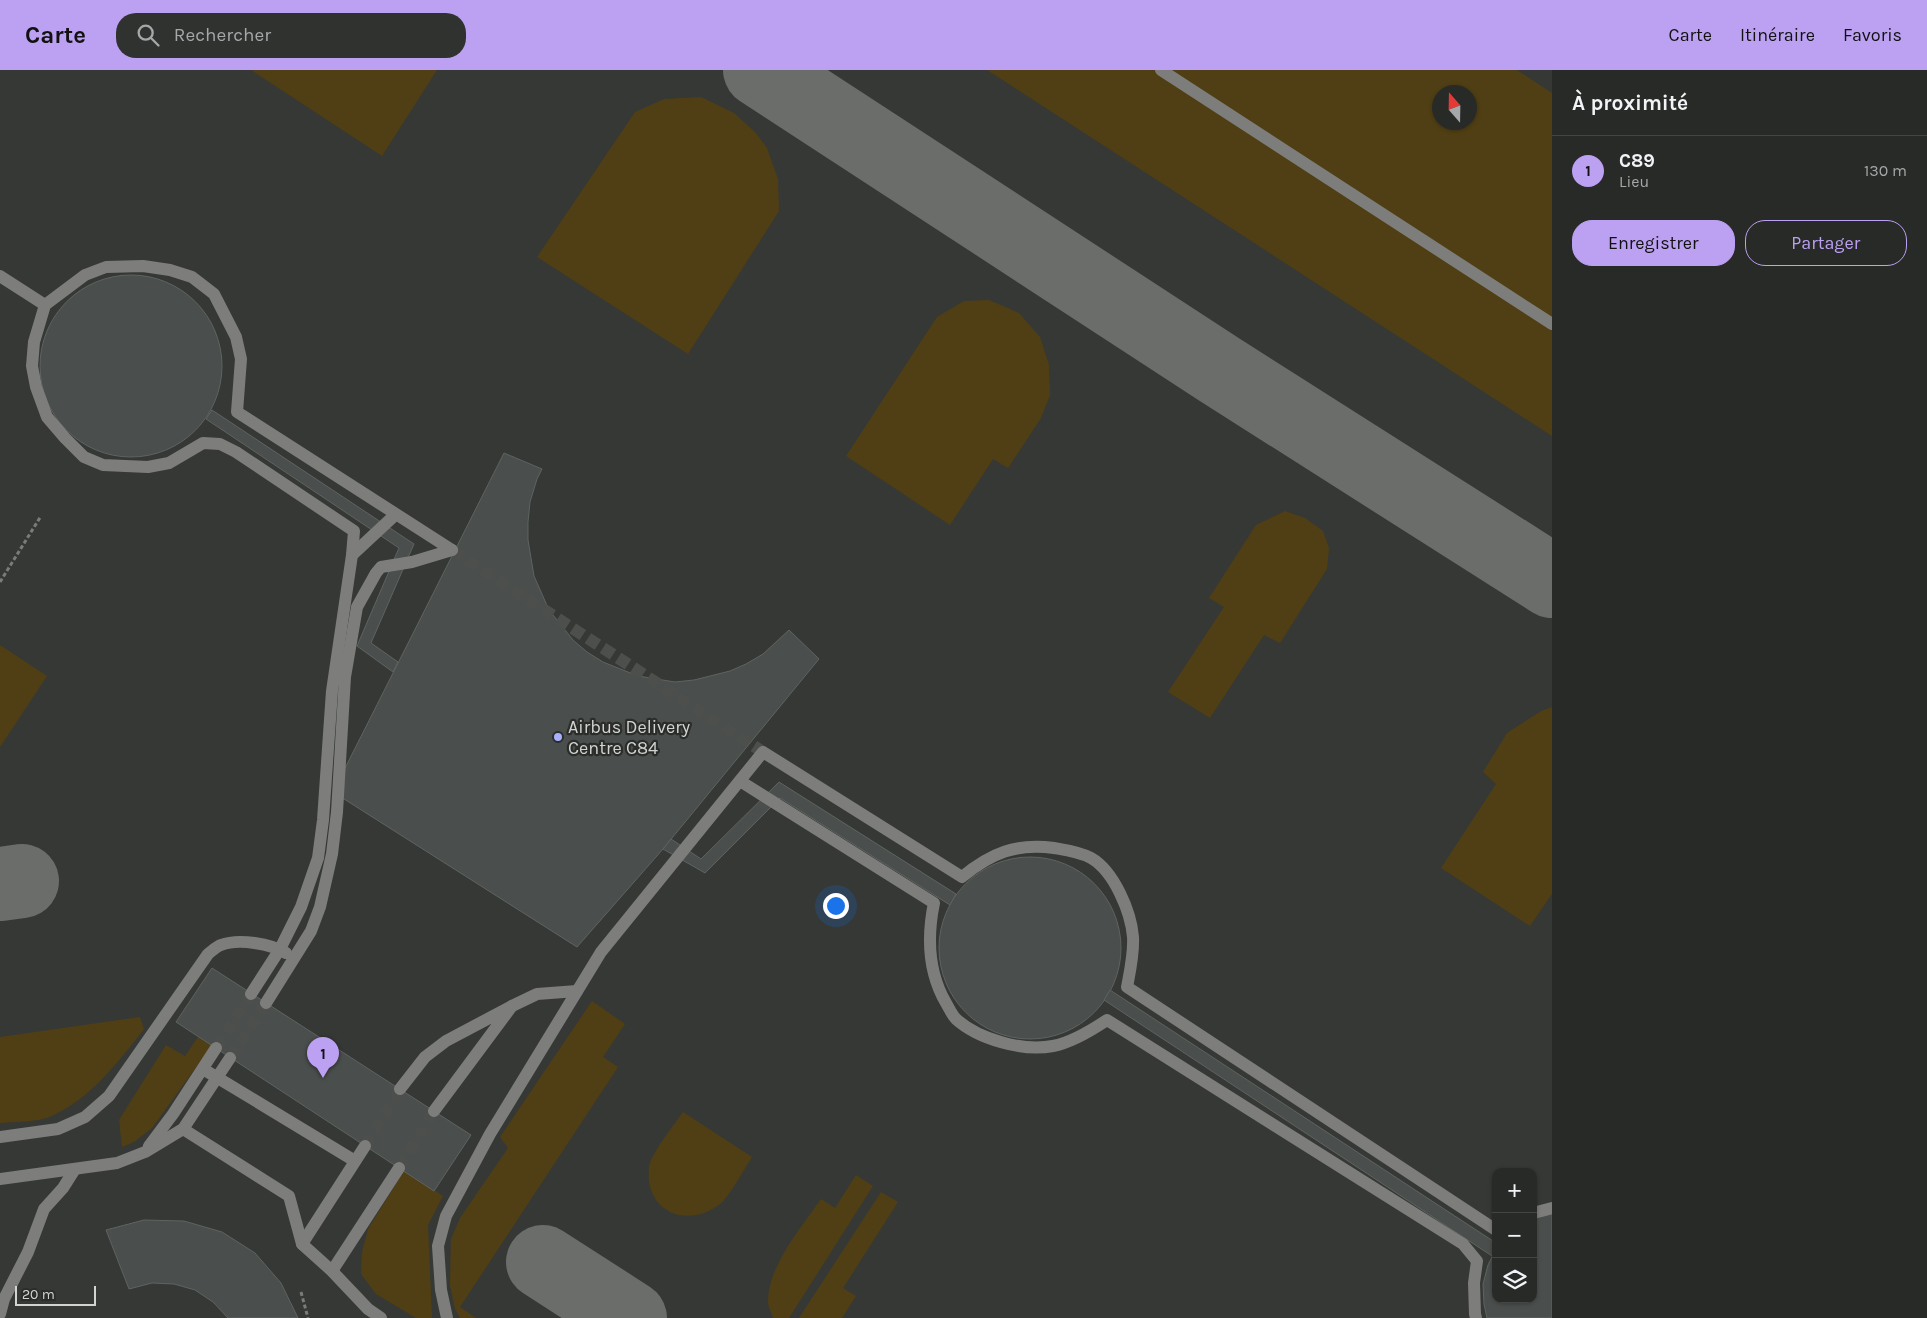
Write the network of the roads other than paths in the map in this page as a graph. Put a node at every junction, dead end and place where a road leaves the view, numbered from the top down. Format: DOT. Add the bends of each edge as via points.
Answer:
graph roads {
  1 [pos="1161,70"];
  2 [pos="0,276"];
  3 [pos="45,305"];
  4 [pos="1552,324"];
  5 [pos="395,515"];
  6 [pos="352,555"];
  7 [pos="740,781"];
  8 [pos="280,949"];
  9 [pos="295,958"];
  10 [pos="577,992"];
  11 [pos="251,994"];
  12 [pos="266,1003"];
  13 [pos="512,1006"];
  14 [pos="216,1048"];
  15 [pos="230,1058"];
  16 [pos="203,1069"];
  17 [pos="217,1077"];
  18 [pos="400,1090"];
  19 [pos="434,1111"];
  20 [pos="183,1129"];
  21 [pos="0,1137"];
  22 [pos="365,1146"];
  23 [pos="145,1152"];
  24 [pos="355,1161"];
  25 [pos="398,1168"];
  26 [pos="75,1169"];
  27 [pos="0,1179"];
  28 [pos="1552,1208"];
  29 [pos="1537,1211"];
  30 [pos="1492,1227"];
  31 [pos="302,1244"];
  32 [pos="332,1271"];
  33 [pos="0,1314"];
  34 [pos="381,1318"];
  35 [pos="447,1318"];
  36 [pos="1476,1318"];
  1 -- 4 [label="lane"];
  2 -- 3 [label="lane"];
  3 -- 5 [label="lane" via="85,274 106,267 143,266 192,277 214,294 236,337 240,359 237,412"];
  3 -- 6 [label="lane" via="34,342 32,366 36,387 48,417 84,457 103,465 148,468 169,463 203,443 220,444 354,531"];
  5 -- 6 [label="lane"];
  5 -- 9 [label="lane" via="452,550 382,567 357,607 346,678 332,854 320,907"];
  6 -- 8 [label="lane" via="332,690 318,858 301,907"];
  7 -- 10 [label="lane" via="601,952"];
  7 -- 30 [label="lane" via="763,752 962,877 982,861 1009,849 1038,846 1068,850 1092,859 1111,876 1125,903 1133,937 1127,987"];
  7 -- 36 [label="lane" via="934,903 930,944 932,969 955,1018 979,1034 1035,1047 1054,1046 1107,1020 1463,1244 1477,1261 1474,1283"];
  8 -- 9 [label="lane"];
  8 -- 11 [label="lane"];
  8 -- 21 [label="lane" via="248,942 221,945 208,954 110,1096 85,1118 58,1130"];
  9 -- 12 [label="lane"];
  10 -- 13 [label="lane" via="537,994"];
  10 -- 35 [label="lane" via="490,1134 446,1216 438,1246"];
  13 -- 18 [label="lane" via="446,1041 425,1057"];
  13 -- 19 [label="lane"];
  14 -- 16 [label="lane"];
  15 -- 17 [label="lane"];
  16 -- 17 [label="lane"];
  16 -- 23 [label="lane"];
  17 -- 20 [label="lane"];
  17 -- 24 [label="lane"];
  20 -- 23 [label="lane"];
  20 -- 31 [label="lane" via="289,1196"];
  22 -- 24 [label="lane"];
  23 -- 26 [label="lane" via="117,1163"];
  24 -- 31 [label="lane"];
  25 -- 32 [label="lane"];
  26 -- 27 [label="lane"];
  26 -- 33 [label="lane" via="44,1209"];
  28 -- 29 [label="lane"];
  31 -- 32 [label="lane"];
  32 -- 34 [label="lane" via="368,1309"];
}
